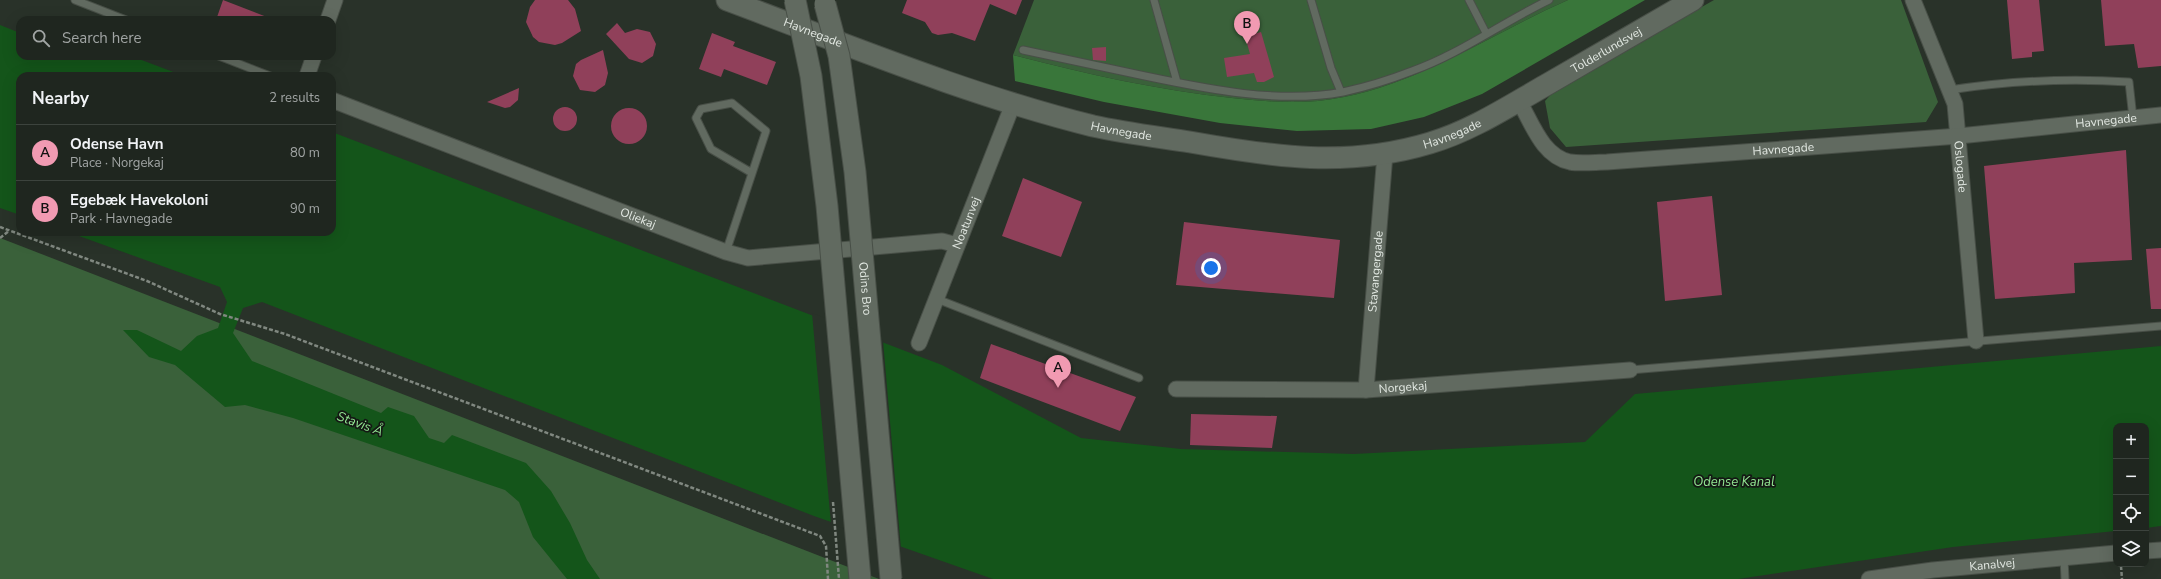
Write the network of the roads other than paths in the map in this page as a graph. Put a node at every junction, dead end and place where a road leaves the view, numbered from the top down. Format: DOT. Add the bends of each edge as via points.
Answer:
graph roads {
  1 [pos="75,0"];
  2 [pos="335,0"];
  3 [pos="727,0"];
  4 [pos="795,0"];
  5 [pos="1154,0"];
  6 [pos="1311,0"];
  7 [pos="1469,0"];
  8 [pos="1549,0"];
  9 [pos="1693,0"];
  10 [pos="1913,0"];
  11 [pos="825,2"];
  12 [pos="116,16"];
  13 [pos="329,16"];
  14 [pos="1486,33"];
  15 [pos="1023,50"];
  16 [pos="229,60"];
  17 [pos="313,60"];
  18 [pos="260,72"];
  19 [pos="308,72"];
  20 [pos="1177,82"];
  21 [pos="1949,90"];
  22 [pos="1341,92"];
  23 [pos="1519,100"];
  24 [pos="336,102"];
  25 [pos="1013,104"];
  26 [pos="2161,115"];
  27 [pos="2133,118"];
  28 [pos="1959,136"];
  29 [pos="1385,154"];
  30 [pos="752,173"];
  31 [pos="957,245"];
  32 [pos="726,252"];
  33 [pos="937,299"];
  34 [pos="2161,326"];
  35 [pos="1976,341"];
  36 [pos="919,343"];
  37 [pos="1630,370"];
  38 [pos="1139,378"];
  39 [pos="1176,389"];
  40 [pos="1366,390"];
  41 [pos="2161,550"];
  42 [pos="2149,551"];
  43 [pos="2113,553"];
  44 [pos="2064,558"];
  45 [pos="860,579"];
  46 [pos="891,579"];
  47 [pos="1870,579"];
  48 [pos="2065,579"];
  1 -- 12 [label="lane"];
  2 -- 13 [label="street"];
  3 -- 25 [label="main road, Havnegade" via="917,72"];
  4 -- 45 [label="main road, bridge" via="811,76 828,206"];
  5 -- 20 [label="lane"];
  6 -- 22 [label="lane" via="1331,68"];
  7 -- 14 [label="lane"];
  8 -- 14 [label="lane"];
  9 -- 23 [label="main road, Tolderlundsvej"];
  10 -- 21 [label="street, Oslogade"];
  11 -- 46 [label="main road, Odins Bro, bridge" via="839,56 855,172"];
  14 -- 22 [label="lane" via="1414,71"];
  15 -- 20 [label="lane"];
  16 -- 18 [label="lane"];
  17 -- 19 [label="street"];
  20 -- 22 [label="lane" via="1262,94 1304,95"];
  21 -- 27 [label="lane" via="1973,86 2087,79 2129,82"];
  21 -- 28 [label="street, Oslogade" via="1955,104"];
  23 -- 28 [label="street, Havnegade" via="1542,142 1553,155 1571,162 1607,162"];
  23 -- 29 [label="main road, Havnegade" via="1463,130 1433,142"];
  24 -- 32 [label="street, Oliekaj"];
  25 -- 29 [label="main road, Havnegade" via="1096,126 1268,156 1358,158"];
  25 -- 31 [label="street, Noatunvej"];
  26 -- 27 [label="street, Havnegade"];
  27 -- 28 [label="street, Havnegade"];
  28 -- 35 [label="street, Oslogade"];
  29 -- 40 [label="street, Stavangergade"];
  30 -- 30 [label="lane" via="766,132 732,104 701,109 696,118 711,149"];
  30 -- 32 [label="lane"];
  31 -- 32 [label="street, Oliekaj" via="942,241 748,258"];
  31 -- 33 [label="street, Noatunvej"];
  33 -- 36 [label="street, Noatunvej"];
  33 -- 38 [label="lane"];
  34 -- 35 [label="lane"];
  35 -- 37 [label="lane"];
  37 -- 40 [label="street, Norgekaj"];
  39 -- 40 [label="street, Norgekaj"];
  41 -- 42 [label="street"];
  43 -- 44 [label="street, Kanalvej"];
  44 -- 47 [label="street, Kanalvej" via="1933,570"];
  44 -- 48 [label="lane"];
}
